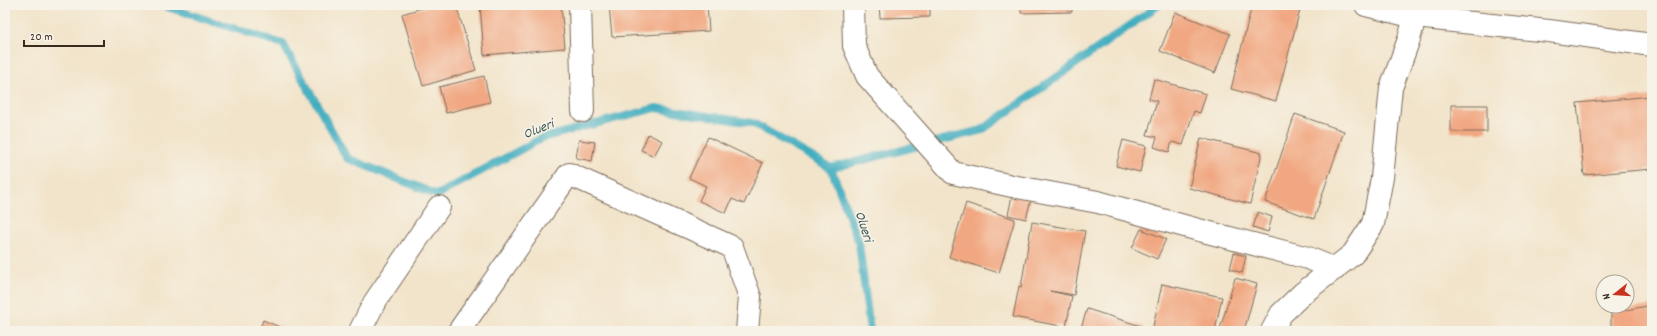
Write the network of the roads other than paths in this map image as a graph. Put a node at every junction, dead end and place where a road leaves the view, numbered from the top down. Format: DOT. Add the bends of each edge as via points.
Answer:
graph roads {
  1 [pos="580,5"];
  2 [pos="853,5"];
  3 [pos="1366,5"];
  4 [pos="1415,17"];
  5 [pos="1652,46"];
  6 [pos="583,111"];
  7 [pos="439,207"];
  8 [pos="1335,269"];
  9 [pos="360,331"];
  10 [pos="459,331"];
  11 [pos="747,331"];
  12 [pos="1272,331"];
  1 -- 6 [label="street"];
  2 -- 8 [label="street" via="854,46 867,76 953,173 1098,202 1308,258"];
  3 -- 4 [label="street"];
  4 -- 5 [label="street" via="1549,31"];
  4 -- 8 [label="street" via="1391,88 1382,178 1373,224 1353,254"];
  7 -- 9 [label="street" via="374,303"];
  8 -- 12 [label="street" via="1303,293 1281,314"];
  10 -- 11 [label="street" via="569,174 732,247 750,298"];
}
